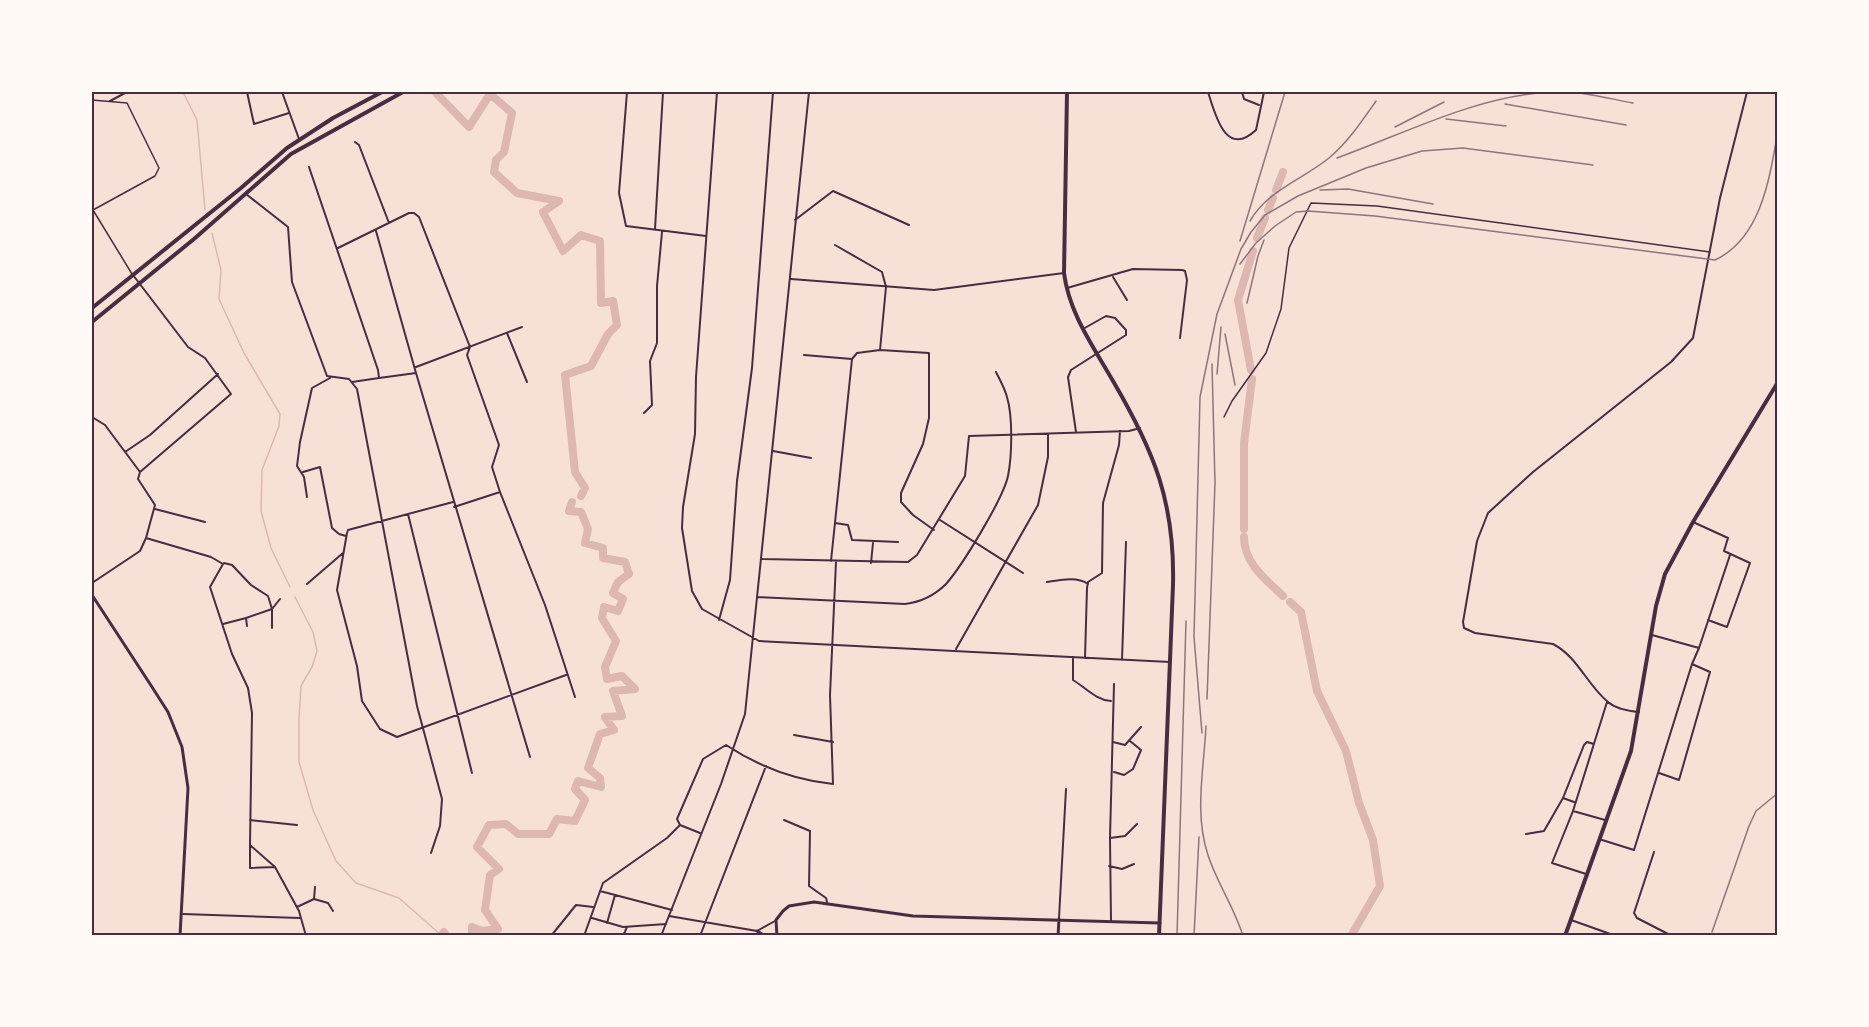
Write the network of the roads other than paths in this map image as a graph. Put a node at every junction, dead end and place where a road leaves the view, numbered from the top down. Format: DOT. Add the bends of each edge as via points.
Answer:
graph roads {
  1 [pos="127,92"];
  2 [pos="247,92"];
  3 [pos="282,92"];
  4 [pos="382,92"];
  5 [pos="403,92"];
  6 [pos="627,92"];
  7 [pos="663,92"];
  8 [pos="717,92"];
  9 [pos="773,92"];
  10 [pos="809,92"];
  11 [pos="1067,92"];
  12 [pos="1208,92"];
  13 [pos="1242,92"];
  14 [pos="1264,92"];
  15 [pos="1747,92"];
  16 [pos="92,100"];
  17 [pos="110,101"];
  18 [pos="1260,106"];
  19 [pos="289,113"];
  20 [pos="300,138"];
  21 [pos="356,142"];
  22 [pos="309,167"];
  23 [pos="245,194"];
  24 [pos="795,220"];
  25 [pos="388,223"];
  26 [pos="909,225"];
  27 [pos="375,230"];
  28 [pos="654,231"];
  29 [pos="185,232"];
  30 [pos="662,232"];
  31 [pos="706,236"];
  32 [pos="194,239"];
  33 [pos="835,245"];
  34 [pos="338,248"];
  35 [pos="1710,252"];
  36 [pos="1064,273"];
  37 [pos="133,275"];
  38 [pos="1112,276"];
  39 [pos="791,279"];
  40 [pos="140,284"];
  41 [pos="886,287"];
  42 [pos="1066,288"];
  43 [pos="1127,300"];
  44 [pos="92,308"];
  45 [pos="92,322"];
  46 [pos="522,327"];
  47 [pos="1083,329"];
  48 [pos="507,333"];
  49 [pos="1180,338"];
  50 [pos="470,348"];
  51 [pos="880,350"];
  52 [pos="1098,354"];
  53 [pos="804,355"];
  54 [pos="852,359"];
  55 [pos="416,367"];
  56 [pos="996,372"];
  57 [pos="416,373"];
  58 [pos="218,374"];
  59 [pos="330,378"];
  60 [pos="379,378"];
  61 [pos="352,381"];
  62 [pos="527,382"];
  63 [pos="1778,382"];
  64 [pos="644,413"];
  65 [pos="92,417"];
  66 [pos="1224,417"];
  67 [pos="1140,428"];
  68 [pos="1120,431"];
  69 [pos="1076,432"];
  70 [pos="1048,433"];
  71 [pos="1010,434"];
  72 [pos="773,451"];
  73 [pos="125,452"];
  74 [pos="811,458"];
  75 [pos="140,472"];
  76 [pos="302,472"];
  77 [pos="500,492"];
  78 [pos="307,497"];
  79 [pos="453,502"];
  80 [pos="454,507"];
  81 [pos="155,509"];
  82 [pos="408,514"];
  83 [pos="940,520"];
  84 [pos="205,522"];
  85 [pos="382,522"];
  86 [pos="1693,522"];
  87 [pos="835,523"];
  88 [pos="934,530"];
  89 [pos="346,536"];
  90 [pos="146,538"];
  91 [pos="974,541"];
  92 [pos="898,542"];
  93 [pos="1126,542"];
  94 [pos="873,543"];
  95 [pos="343,553"];
  96 [pos="1730,555"];
  97 [pos="761,559"];
  98 [pos="831,561"];
  99 [pos="1007,561"];
  100 [pos="836,562"];
  101 [pos="871,563"];
  102 [pos="223,564"];
  103 [pos="1023,573"];
  104 [pos="1047,582"];
  105 [pos="92,584"];
  106 [pos="307,584"];
  107 [pos="1088,584"];
  108 [pos="92,595"];
  109 [pos="757,597"];
  110 [pos="280,599"];
  111 [pos="834,602"];
  112 [pos="272,609"];
  113 [pos="246,618"];
  114 [pos="719,620"];
  115 [pos="1708,620"];
  116 [pos="221,624"];
  117 [pos="247,626"];
  118 [pos="272,628"];
  119 [pos="1652,634"];
  120 [pos="752,638"];
  121 [pos="831,644"];
  122 [pos="1700,648"];
  123 [pos="956,649"];
  124 [pos="1073,657"];
  125 [pos="1085,658"];
  126 [pos="1122,660"];
  127 [pos="1170,662"];
  128 [pos="1692,664"];
  129 [pos="567,674"];
  130 [pos="1114,684"];
  131 [pos="512,696"];
  132 [pos="575,697"];
  133 [pos="1113,701"];
  134 [pos="1607,702"];
  135 [pos="1639,712"];
  136 [pos="458,717"];
  137 [pos="422,726"];
  138 [pos="1141,727"];
  139 [pos="794,735"];
  140 [pos="1130,741"];
  141 [pos="833,742"];
  142 [pos="1113,742"];
  143 [pos="1594,744"];
  144 [pos="733,750"];
  145 [pos="530,757"];
  146 [pos="766,766"];
  147 [pos="1113,771"];
  148 [pos="472,773"];
  149 [pos="1658,773"];
  150 [pos="1066,789"];
  151 [pos="1563,798"];
  152 [pos="1574,802"];
  153 [pos="1573,811"];
  154 [pos="250,820"];
  155 [pos="784,820"];
  156 [pos="1605,820"];
  157 [pos="1137,824"];
  158 [pos="297,825"];
  159 [pos="680,825"];
  160 [pos="701,834"];
  161 [pos="1526,834"];
  162 [pos="1110,838"];
  163 [pos="1599,839"];
  164 [pos="250,845"];
  165 [pos="1654,852"];
  166 [pos="431,853"];
  167 [pos="1134,864"];
  168 [pos="1109,866"];
  169 [pos="275,867"];
  170 [pos="1586,874"];
  171 [pos="315,888"];
  172 [pos="600,891"];
  173 [pos="615,895"];
  174 [pos="314,899"];
  175 [pos="827,902"];
  176 [pos="297,907"];
  177 [pos="593,907"];
  178 [pos="672,910"];
  179 [pos="333,911"];
  180 [pos="182,914"];
  181 [pos="669,916"];
  182 [pos="591,917"];
  183 [pos="300,918"];
  184 [pos="1059,919"];
  185 [pos="776,920"];
  186 [pos="1571,920"];
  187 [pos="705,921"];
  188 [pos="1110,921"];
  189 [pos="1160,922"];
  190 [pos="607,923"];
  191 [pos="666,924"];
  192 [pos="627,927"];
  193 [pos="757,931"];
  194 [pos="1615,935"];
  195 [pos="180,936"];
  196 [pos="306,936"];
  197 [pos="551,936"];
  198 [pos="584,936"];
  199 [pos="623,936"];
  200 [pos="661,936"];
  201 [pos="700,936"];
  202 [pos="765,936"];
  203 [pos="777,936"];
  204 [pos="1058,936"];
  205 [pos="1159,936"];
  206 [pos="1565,936"];
  207 [pos="1672,936"];
  1 -- 17 [label="street"];
  2 -- 19 [label="street" via="254,124"];
  3 -- 19 [label="street"];
  4 -- 20 [label="main road"];
  5 -- 23 [label="main road" via="299,148"];
  6 -- 28 [label="street" via="620,199 626,226"];
  7 -- 28 [label="street"];
  8 -- 31 [label="street"];
  9 -- 114 [label="street" via="752,368 737,481 730,580"];
  10 -- 24 [label="street"];
  11 -- 36 [label="main road"];
  12 -- 18 [label="street" via="1219,128 1227,136 1244,138 1256,130"];
  13 -- 18 [label="street" via="1244,99"];
  14 -- 18 [label="street"];
  15 -- 35 [label="street"];
  16 -- 17 [label="lane"];
  17 -- 37 [label="lane" via="127,103 159,168 155,176 93,210"];
  19 -- 20 [label="street"];
  20 -- 29 [label="main road"];
  21 -- 25 [label="street"];
  22 -- 34 [label="street"];
  23 -- 32 [label="main road"];
  23 -- 59 [label="street" via="288,227 292,282"];
  24 -- 26 [label="street" via="833,191"];
  24 -- 39 [label="street"];
  25 -- 27 [label="street"];
  25 -- 50 [label="street" via="409,213 419,217"];
  27 -- 34 [label="street"];
  27 -- 55 [label="street"];
  28 -- 30 [label="street"];
  29 -- 32 [label="main road" via="192,233"];
  29 -- 37 [label="main road"];
  30 -- 31 [label="street"];
  30 -- 64 [label="street" via="657,344 650,361 652,405"];
  31 -- 114 [label="street" via="695,434 682,528 696,601"];
  32 -- 40 [label="main road"];
  33 -- 41 [label="street" via="880,270"];
  34 -- 60 [label="street"];
  35 -- 66 [label="lane" via="1377,206 1311,203 1289,248 1281,309 1266,353"];
  35 -- 134 [label="street" via="1693,338 1685,348 1488,513 1477,541 1464,628 1563,649"];
  36 -- 41 [label="street" via="934,290"];
  36 -- 42 [label="main road"];
  37 -- 40 [label="street"];
  37 -- 44 [label="main road"];
  38 -- 42 [label="street"];
  38 -- 43 [label="street"];
  38 -- 49 [label="street" via="1145,268 1176,268 1185,272"];
  39 -- 41 [label="street"];
  39 -- 72 [label="street"];
  40 -- 45 [label="main road"];
  40 -- 58 [label="street" via="188,347 205,358"];
  41 -- 51 [label="street"];
  42 -- 47 [label="main road"];
  46 -- 48 [label="street"];
  47 -- 52 [label="main road"];
  47 -- 52 [label="street" via="1106,316 1115,318 1126,330 1126,335"];
  48 -- 50 [label="street"];
  48 -- 62 [label="street"];
  50 -- 55 [label="street"];
  50 -- 77 [label="street" via="467,355 499,445 492,467"];
  51 -- 54 [label="street" via="857,353"];
  51 -- 88 [label="street" via="929,353 929,418 901,502"];
  52 -- 67 [label="main road"];
  52 -- 69 [label="street" via="1071,370 1068,377"];
  53 -- 54 [label="street"];
  54 -- 87 [label="street"];
  55 -- 57 [label="street"];
  56 -- 71 [label="street" via="1008,399"];
  57 -- 60 [label="street"];
  57 -- 79 [label="street"];
  58 -- 73 [label="street" via="150,435"];
  58 -- 75 [label="street" via="230,390 230,398"];
  59 -- 61 [label="street"];
  59 -- 76 [label="street" via="310,393 297,466"];
  60 -- 61 [label="street"];
  61 -- 85 [label="street" via="360,404"];
  63 -- 86 [label="main road"];
  65 -- 73 [label="street" via="105,425"];
  67 -- 68 [label="street"];
  67 -- 127 [label="main road" via="1160,475 1172,534"];
  68 -- 69 [label="street"];
  68 -- 107 [label="street" via="1103,503 1102,573"];
  69 -- 70 [label="street"];
  70 -- 71 [label="street"];
  70 -- 99 [label="street" via="1041,497"];
  71 -- 83 [label="street" via="969,436 965,476"];
  71 -- 91 [label="street" via="1008,477"];
  72 -- 74 [label="street"];
  72 -- 97 [label="street"];
  73 -- 75 [label="street"];
  75 -- 81 [label="street" via="138,479"];
  76 -- 78 [label="street"];
  76 -- 89 [label="street" via="320,467 332,528"];
  77 -- 80 [label="street"];
  77 -- 129 [label="street" via="545,605"];
  79 -- 80 [label="street"];
  79 -- 82 [label="street"];
  80 -- 131 [label="street"];
  81 -- 84 [label="street"];
  81 -- 90 [label="street"];
  82 -- 85 [label="street"];
  82 -- 136 [label="street"];
  83 -- 88 [label="street"];
  83 -- 91 [label="street"];
  85 -- 89 [label="street" via="348,530"];
  85 -- 137 [label="street"];
  86 -- 96 [label="street" via="1728,538 1724,551"];
  86 -- 119 [label="main road" via="1665,574"];
  87 -- 94 [label="street" via="848,525 852,540"];
  87 -- 98 [label="street"];
  88 -- 101 [label="street" via="911,561"];
  89 -- 95 [label="street"];
  90 -- 102 [label="street" via="212,557"];
  90 -- 105 [label="street" via="140,550"];
  91 -- 99 [label="street"];
  91 -- 111 [label="street" via="946,584 920,601"];
  92 -- 94 [label="street"];
  93 -- 126 [label="street"];
  94 -- 101 [label="street"];
  95 -- 106 [label="street"];
  95 -- 137 [label="street" via="338,599 357,666 362,701 380,729 396,737"];
  96 -- 115 [label="street"];
  96 -- 115 [label="street" via="1750,563 1748,571 1727,627"];
  97 -- 98 [label="street"];
  97 -- 109 [label="street"];
  98 -- 100 [label="street"];
  99 -- 103 [label="street"];
  99 -- 123 [label="street"];
  100 -- 101 [label="street"];
  100 -- 111 [label="street"];
  102 -- 112 [label="street" via="232,565 268,596"];
  102 -- 116 [label="street" via="210,587"];
  104 -- 107 [label="street" via="1064,579"];
  107 -- 125 [label="street"];
  108 -- 180 [label="street" via="168,712 182,747 188,788"];
  109 -- 111 [label="street"];
  109 -- 120 [label="street"];
  110 -- 112 [label="street"];
  111 -- 121 [label="street"];
  112 -- 113 [label="street"];
  112 -- 118 [label="street"];
  113 -- 116 [label="street"];
  113 -- 117 [label="street"];
  114 -- 120 [label="street"];
  115 -- 122 [label="street"];
  116 -- 154 [label="street" via="248,688 252,713"];
  119 -- 122 [label="street"];
  119 -- 135 [label="main road"];
  120 -- 121 [label="street"];
  120 -- 144 [label="street" via="745,714"];
  121 -- 123 [label="street"];
  121 -- 141 [label="street"];
  122 -- 128 [label="street"];
  123 -- 124 [label="street"];
  124 -- 125 [label="street"];
  124 -- 133 [label="street" via="1073,680 1096,697"];
  125 -- 126 [label="street"];
  126 -- 127 [label="street"];
  127 -- 189 [label="main road"];
  128 -- 149 [label="street"];
  128 -- 149 [label="street" via="1710,672 1679,780"];
  129 -- 131 [label="street"];
  129 -- 132 [label="street"];
  130 -- 133 [label="street"];
  131 -- 136 [label="street"];
  131 -- 145 [label="street"];
  133 -- 142 [label="street"];
  134 -- 135 [label="street"];
  134 -- 143 [label="street"];
  135 -- 156 [label="main road" via="1631,751"];
  136 -- 137 [label="street"];
  136 -- 148 [label="street"];
  137 -- 166 [label="street" via="442,807"];
  138 -- 140 [label="street"];
  139 -- 141 [label="street"];
  140 -- 142 [label="street" via="1125,745"];
  140 -- 147 [label="street" via="1141,750 1133,770 1124,775"];
  141 -- 146 [label="street" via="833,784 802,780"];
  142 -- 147 [label="street"];
  143 -- 151 [label="street" via="1584,745"];
  143 -- 152 [label="street"];
  144 -- 146 [label="street"];
  144 -- 159 [label="street" via="726,745 706,755 677,819"];
  144 -- 160 [label="street"];
  146 -- 187 [label="street"];
  147 -- 162 [label="street"];
  149 -- 163 [label="street" via="1634,850"];
  150 -- 184 [label="street"];
  151 -- 152 [label="street"];
  151 -- 161 [label="street" via="1544,831"];
  152 -- 153 [label="street"];
  153 -- 156 [label="street"];
  153 -- 170 [label="street" via="1552,863"];
  154 -- 158 [label="street"];
  154 -- 164 [label="street"];
  155 -- 175 [label="street" via="810,831 809,886"];
  156 -- 163 [label="main road"];
  157 -- 162 [label="street" via="1125,836"];
  159 -- 160 [label="street"];
  159 -- 172 [label="street" via="640,859 611,876"];
  160 -- 178 [label="street"];
  162 -- 168 [label="street"];
  163 -- 170 [label="main road"];
  164 -- 169 [label="street"];
  164 -- 169 [label="street" via="250,868"];
  165 -- 207 [label="street" via="1634,913"];
  167 -- 168 [label="street" via="1122,869"];
  168 -- 188 [label="street"];
  169 -- 176 [label="street"];
  170 -- 186 [label="main road"];
  171 -- 174 [label="street"];
  172 -- 173 [label="street"];
  172 -- 177 [label="street"];
  173 -- 178 [label="street"];
  173 -- 190 [label="street"];
  174 -- 176 [label="street"];
  174 -- 179 [label="street" via="328,903"];
  175 -- 184 [label="street" via="913,916"];
  175 -- 185 [label="street" via="789,906"];
  176 -- 183 [label="street"];
  177 -- 182 [label="street"];
  177 -- 197 [label="street" via="576,905"];
  178 -- 181 [label="street"];
  180 -- 183 [label="street"];
  180 -- 195 [label="street"];
  181 -- 187 [label="street"];
  181 -- 191 [label="street"];
  182 -- 190 [label="street"];
  182 -- 198 [label="street"];
  183 -- 196 [label="street"];
  184 -- 188 [label="street"];
  184 -- 204 [label="street"];
  185 -- 193 [label="street"];
  185 -- 203 [label="street"];
  186 -- 194 [label="street"];
  186 -- 206 [label="main road"];
  187 -- 193 [label="street"];
  187 -- 201 [label="street"];
  188 -- 189 [label="street"];
  189 -- 205 [label="main road"];
  190 -- 192 [label="street"];
  191 -- 192 [label="street"];
  191 -- 200 [label="street"];
  192 -- 199 [label="street"];
  193 -- 202 [label="street"];
}
